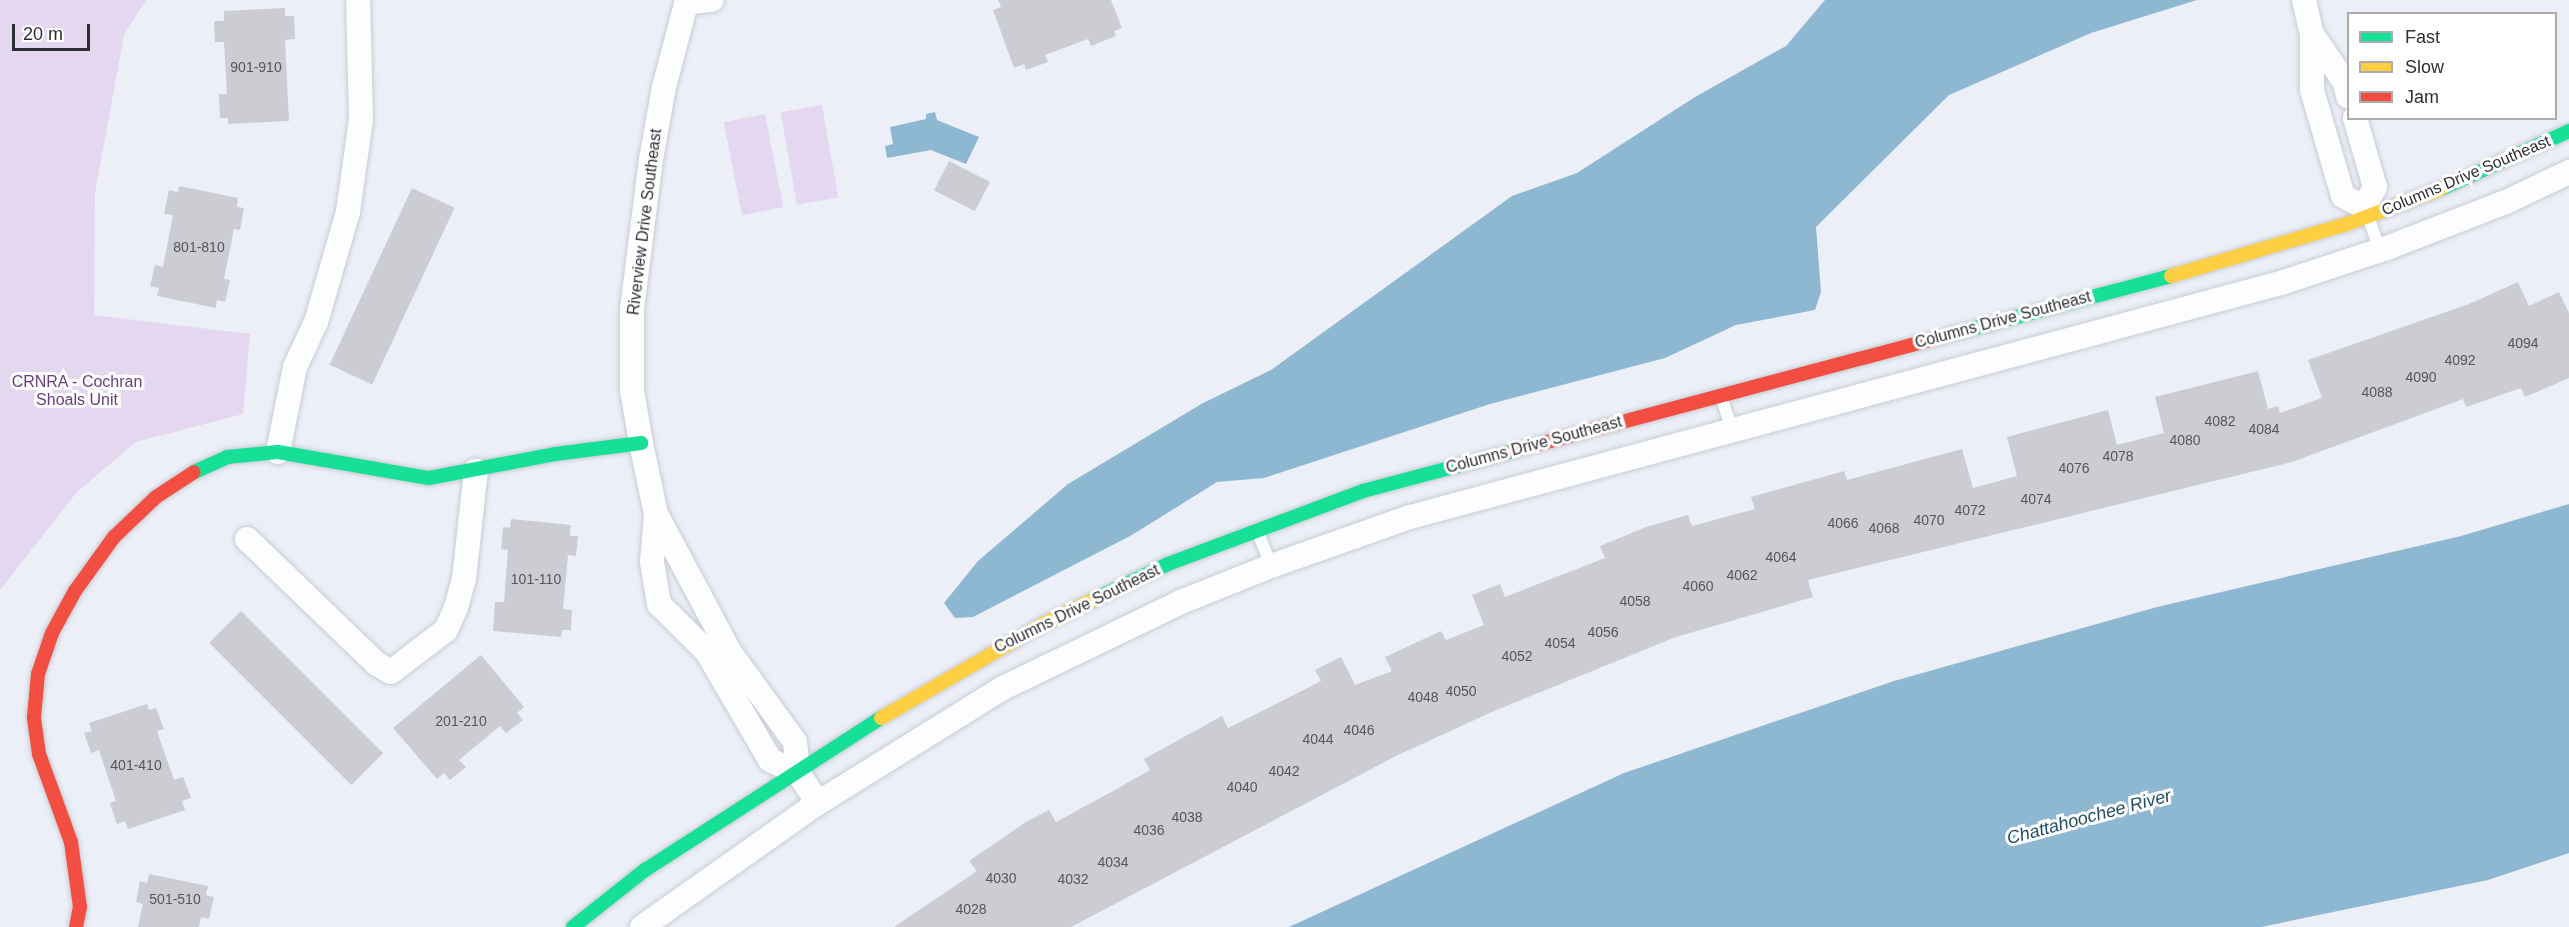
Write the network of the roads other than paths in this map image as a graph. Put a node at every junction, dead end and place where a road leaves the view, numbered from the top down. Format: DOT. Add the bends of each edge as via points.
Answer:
graph roads {
  1 [pos="358,0"];
  2 [pos="712,0"];
  3 [pos="2304,0"];
  4 [pos="686,2"];
  5 [pos="2312,34"];
  6 [pos="2347,90"];
  7 [pos="2356,120"];
  8 [pos="2569,131"];
  9 [pos="2569,172"];
  10 [pos="2366,212"];
  11 [pos="2380,250"];
  12 [pos="1721,395"];
  13 [pos="1732,430"];
  14 [pos="641,443"];
  15 [pos="278,452"];
  16 [pos="476,471"];
  17 [pos="656,514"];
  18 [pos="1256,529"];
  19 [pos="247,539"];
  20 [pos="1271,566"];
  21 [pos="721,656"];
  22 [pos="798,772"];
  23 [pos="818,803"];
  24 [pos="76,927"];
  25 [pos="573,927"];
  26 [pos="642,927"];
  1 -- 15 [label="street" via="362,119 348,212 316,322 295,367"];
  2 -- 4 [label="street, Riverview Drive Southeast"];
  3 -- 5 [label="street"];
  4 -- 14 [label="street, Riverview Drive Southeast" via="651,159 632,309 632,390"];
  5 -- 6 [label="street"];
  5 -- 10 [label="street" via="2312,90 2343,196"];
  7 -- 10 [label="street" via="2375,187"];
  8 -- 10 [label="street, Columns Drive Southeast" via="2475,176"];
  9 -- 11 [label="street" via="2508,201"];
  10 -- 11 [label="lane"];
  10 -- 12 [label="street, Columns Drive Southeast" via="2223,262"];
  11 -- 13 [label="street" via="2208,304"];
  12 -- 13 [label="lane"];
  12 -- 18 [label="street, Columns Drive Southeast" via="1363,491"];
  13 -- 20 [label="street" via="1410,516"];
  14 -- 16 [label="street" via="555,454"];
  14 -- 17 [label="street, Riverview Drive Southeast"];
  15 -- 16 [label="street" via="429,478"];
  15 -- 24 [label="street" via="228,457 199,468 156,497 114,537 75,591 52,633 38,674 34,717 39,754 71,842 80,907"];
  16 -- 19 [label="street" via="464,579 456,608 446,630 392,672 377,664"];
  17 -- 21 [label="street, Riverview Drive Southeast"];
  17 -- 21 [label="street, Riverview Drive Southeast" via="652,562 656,596 666,613"];
  18 -- 20 [label="lane"];
  18 -- 22 [label="street, Columns Drive Southeast" via="1168,564 981,657"];
  20 -- 23 [label="street" via="1181,602 1003,688"];
  21 -- 22 [label="street, Riverview Drive Southeast" via="770,760"];
  22 -- 23 [label="street"];
  22 -- 25 [label="street, Columns Drive Southeast" via="645,870"];
  23 -- 26 [label="street"];
}
